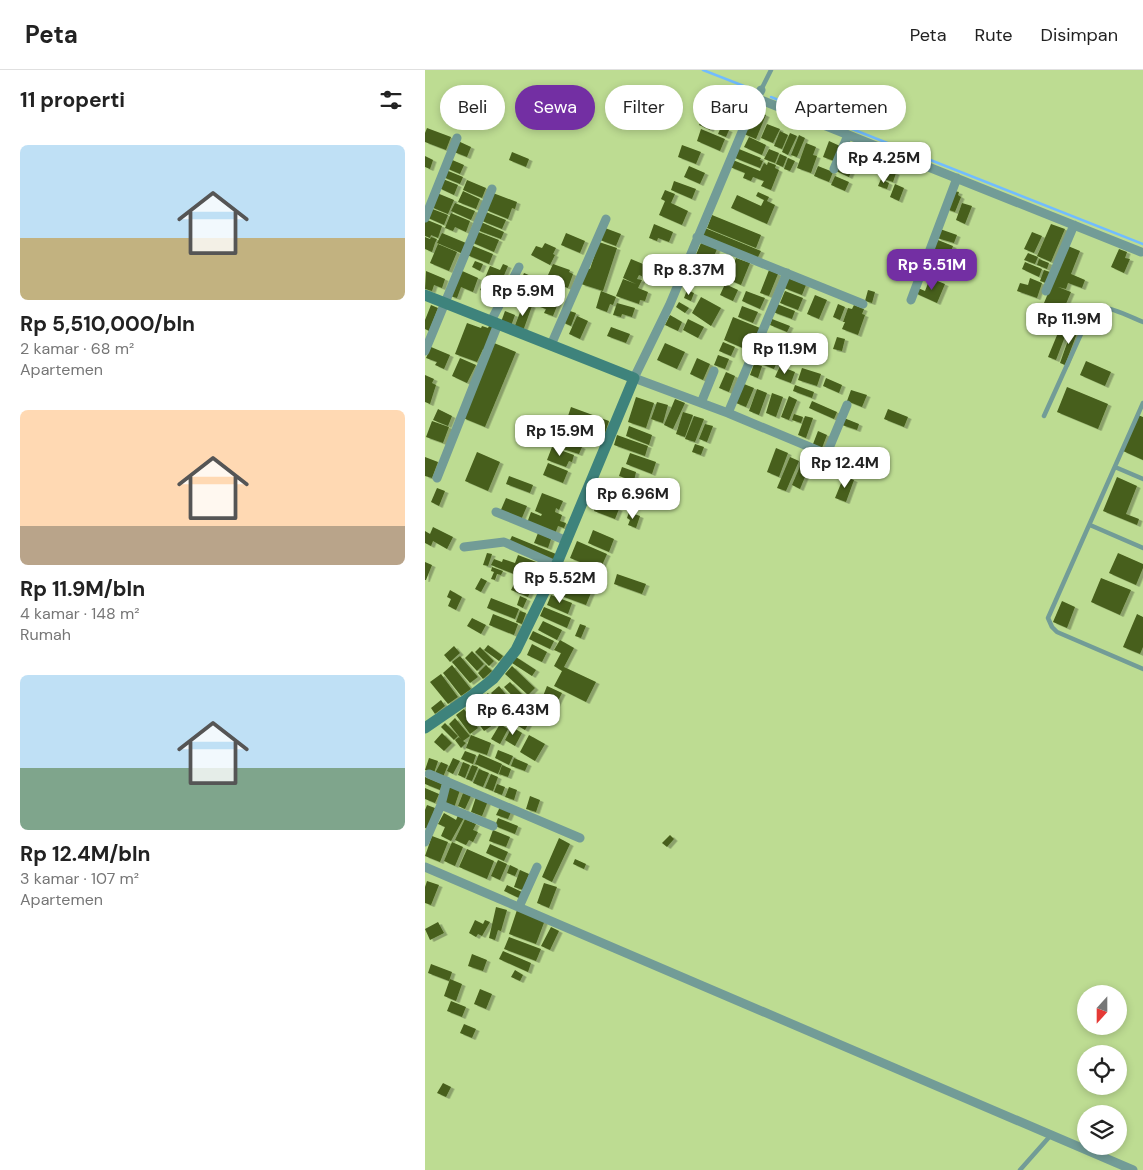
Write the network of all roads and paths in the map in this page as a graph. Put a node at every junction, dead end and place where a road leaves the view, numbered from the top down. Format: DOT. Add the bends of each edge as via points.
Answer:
graph roads {
  1 [pos="771,70"];
  2 [pos="763,85"];
  3 [pos="766,99"];
  4 [pos="743,130"];
  5 [pos="848,135"];
  6 [pos="457,138"];
  7 [pos="834,169"];
  8 [pos="957,178"];
  9 [pos="491,189"];
  10 [pos="425,218"];
  11 [pos="606,219"];
  12 [pos="1074,225"];
  13 [pos="697,237"];
  14 [pos="1141,252"];
  15 [pos="519,267"];
  16 [pos="787,273"];
  17 [pos="1046,291"];
  18 [pos="425,295"];
  19 [pos="911,300"];
  20 [pos="444,302"];
  21 [pos="863,304"];
  22 [pos="1143,322"];
  23 [pos="495,323"];
  24 [pos="551,345"];
  25 [pos="425,351"];
  26 [pos="714,371"];
  27 [pos="634,378"];
  28 [pos="701,403"];
  29 [pos="1143,403"];
  30 [pos="847,405"];
  31 [pos="728,413"];
  32 [pos="1044,416"];
  33 [pos="827,453"];
  34 [pos="848,463"];
  35 [pos="1115,467"];
  36 [pos="437,478"];
  37 [pos="1143,478"];
  38 [pos="496,512"];
  39 [pos="1090,525"];
  40 [pos="567,541"];
  41 [pos="464,547"];
  42 [pos="1143,548"];
  43 [pos="556,565"];
  44 [pos="1143,670"];
  45 [pos="425,728"];
  46 [pos="429,774"];
  47 [pos="447,781"];
  48 [pos="441,806"];
  49 [pos="493,826"];
  50 [pos="580,838"];
  51 [pos="425,842"];
  52 [pos="425,867"];
  53 [pos="537,867"];
  54 [pos="519,907"];
  55 [pos="1051,1135"];
  56 [pos="1020,1170"];
  57 [pos="1133,1170"];
  1 -- 2 [label="lane"];
  3 -- 5 [label="street"];
  4 -- 13 [label="street"];
  5 -- 7 [label="street"];
  5 -- 8 [label="street"];
  6 -- 10 [label="street"];
  8 -- 12 [label="street"];
  8 -- 19 [label="street"];
  9 -- 20 [label="street"];
  11 -- 24 [label="street"];
  12 -- 14 [label="street"];
  12 -- 17 [label="street"];
  13 -- 16 [label="street"];
  13 -- 27 [label="street" via="670,304"];
  15 -- 23 [label="street"];
  16 -- 21 [label="street"];
  16 -- 31 [label="street"];
  18 -- 20 [label="main road"];
  20 -- 23 [label="main road"];
  20 -- 25 [label="street"];
  22 -- 32 [label="lane" via="1104,307 1093,310"];
  23 -- 24 [label="main road"];
  23 -- 36 [label="street"];
  24 -- 27 [label="main road"];
  26 -- 28 [label="street"];
  27 -- 28 [label="street"];
  27 -- 40 [label="main road"];
  28 -- 31 [label="street"];
  29 -- 35 [label="lane"];
  30 -- 33 [label="street"];
  31 -- 33 [label="street"];
  33 -- 34 [label="street"];
  35 -- 37 [label="lane"];
  35 -- 39 [label="lane"];
  38 -- 40 [label="street"];
  39 -- 42 [label="lane"];
  39 -- 44 [label="lane" via="1048,618 1051,627"];
  40 -- 43 [label="main road"];
  41 -- 43 [label="street" via="504,542"];
  43 -- 45 [label="main road" via="509,660 483,687"];
  46 -- 47 [label="street"];
  47 -- 48 [label="street"];
  47 -- 50 [label="street"];
  48 -- 49 [label="street"];
  48 -- 51 [label="street"];
  52 -- 54 [label="street"];
  53 -- 54 [label="street"];
  54 -- 55 [label="street"];
  55 -- 56 [label="lane"];
  55 -- 57 [label="street"];
}
